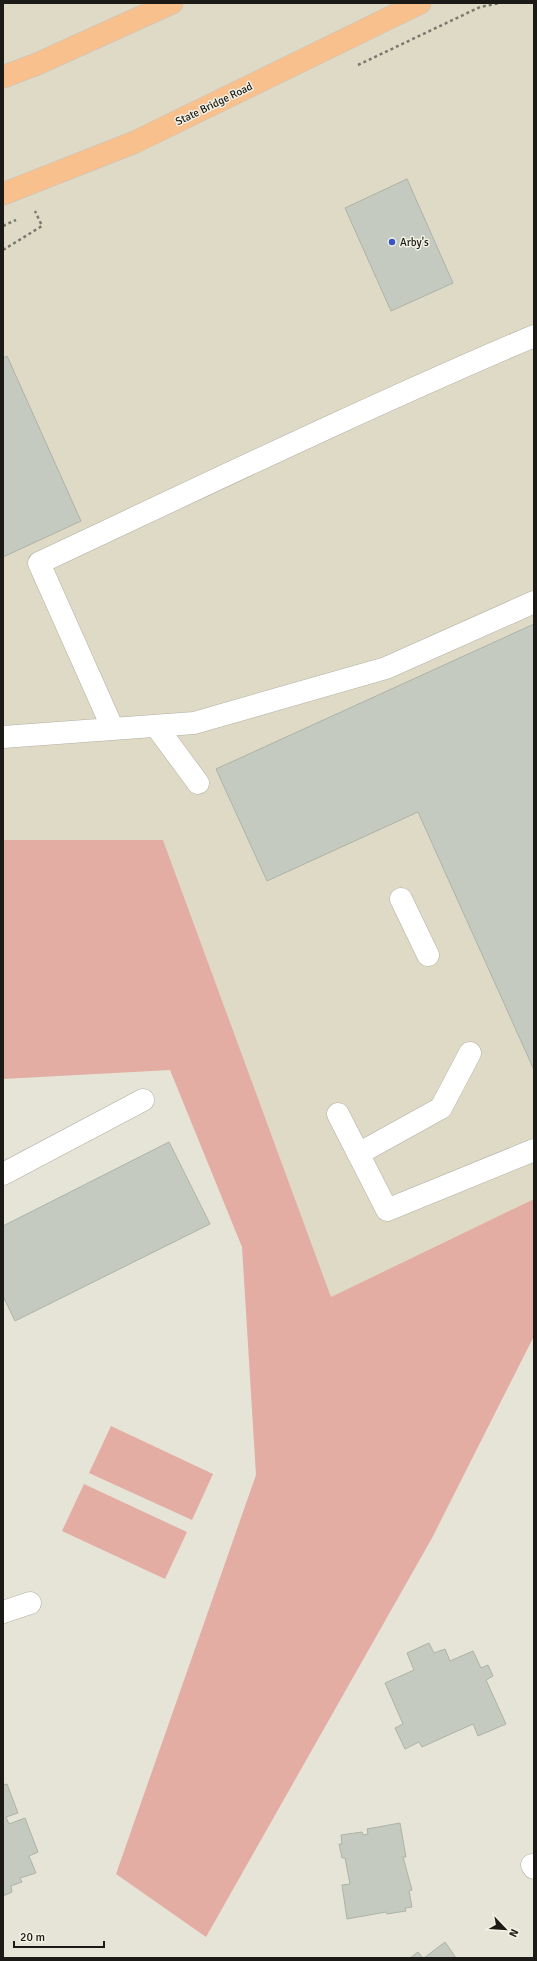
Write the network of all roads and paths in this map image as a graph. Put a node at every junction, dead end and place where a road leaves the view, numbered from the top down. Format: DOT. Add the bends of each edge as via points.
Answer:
graph roads {
  1 [pos="172,3"];
  2 [pos="420,3"];
  3 [pos="3,77"];
  4 [pos="3,194"];
  5 [pos="35,211"];
  6 [pos="3,250"];
  7 [pos="534,336"];
  8 [pos="534,602"];
  9 [pos="156,726"];
  10 [pos="113,730"];
  11 [pos="3,737"];
  12 [pos="198,783"];
  13 [pos="401,900"];
  14 [pos="428,955"];
  15 [pos="470,1053"];
  16 [pos="143,1100"];
  17 [pos="338,1114"];
  18 [pos="534,1150"];
  19 [pos="358,1154"];
  20 [pos="3,1174"];
  21 [pos="30,1602"];
  22 [pos="3,1612"];
  1 -- 3 [label="highway"];
  2 -- 4 [label="highway, State Bridge Road" via="135,142"];
  5 -- 6 [label="path" via="42,226"];
  7 -- 10 [label="street" via="317,431 39,563"];
  8 -- 9 [label="street" via="386,668 194,723"];
  9 -- 10 [label="street"];
  9 -- 12 [label="street"];
  10 -- 11 [label="street"];
  13 -- 14 [label="street"];
  15 -- 19 [label="street" via="441,1108"];
  16 -- 20 [label="street"];
  17 -- 19 [label="street"];
  18 -- 19 [label="street" via="386,1210"];
  21 -- 22 [label="street"];
}
